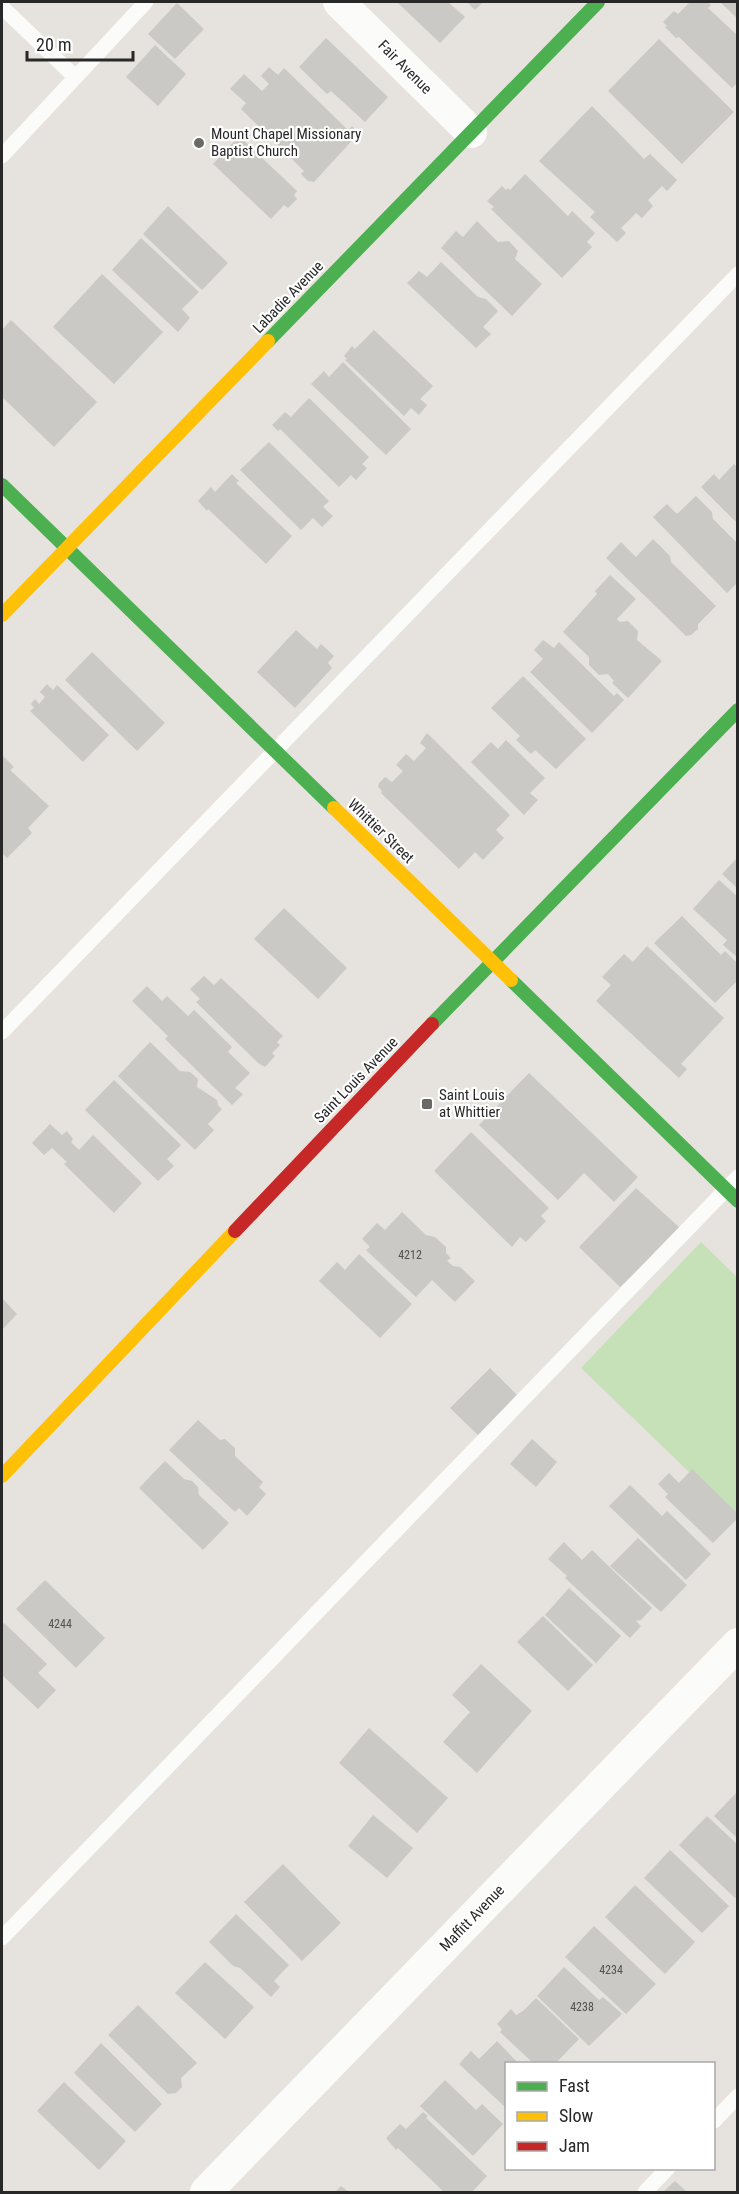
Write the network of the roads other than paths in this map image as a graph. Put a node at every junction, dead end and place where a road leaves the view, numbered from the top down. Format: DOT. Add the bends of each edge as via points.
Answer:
graph roads {
  1 [pos="146,2"];
  2 [pos="339,2"];
  3 [pos="598,2"];
  4 [pos="2,7"];
  5 [pos="75,77"];
  6 [pos="471,132"];
  7 [pos="2,156"];
  8 [pos="738,274"];
  9 [pos="2,485"];
  10 [pos="65,549"];
  11 [pos="2,615"];
  12 [pos="738,710"];
  13 [pos="274,750"];
  14 [pos="491,962"];
  15 [pos="2,1032"];
  16 [pos="738,1177"];
  17 [pos="725,1190"];
  18 [pos="738,1201"];
  19 [pos="2,1476"];
  20 [pos="738,1644"];
  21 [pos="2,1938"];
  22 [pos="738,2096"];
  23 [pos="715,2120"];
  24 [pos="667,2170"];
  25 [pos="206,2193"];
  26 [pos="645,2193"];
  1 -- 5 [label="lane"];
  2 -- 6 [label="street, Fair Avenue"];
  3 -- 6 [label="street, Labadie Avenue"];
  4 -- 5 [label="lane"];
  5 -- 7 [label="lane"];
  6 -- 10 [label="street, Labadie Avenue"];
  8 -- 13 [label="lane"];
  9 -- 10 [label="street, Whittier Street"];
  10 -- 11 [label="street, Labadie Avenue"];
  10 -- 13 [label="street, Whittier Street"];
  12 -- 14 [label="street, Saint Louis Avenue"];
  13 -- 14 [label="street, Whittier Street"];
  13 -- 15 [label="lane"];
  14 -- 17 [label="street, Whittier Street"];
  14 -- 19 [label="street, Saint Louis Avenue"];
  16 -- 17 [label="lane"];
  17 -- 18 [label="street, Whittier Street"];
  17 -- 21 [label="lane"];
  20 -- 25 [label="street, Maffitt Avenue"];
  22 -- 23 [label="lane"];
  24 -- 26 [label="lane"];
}
